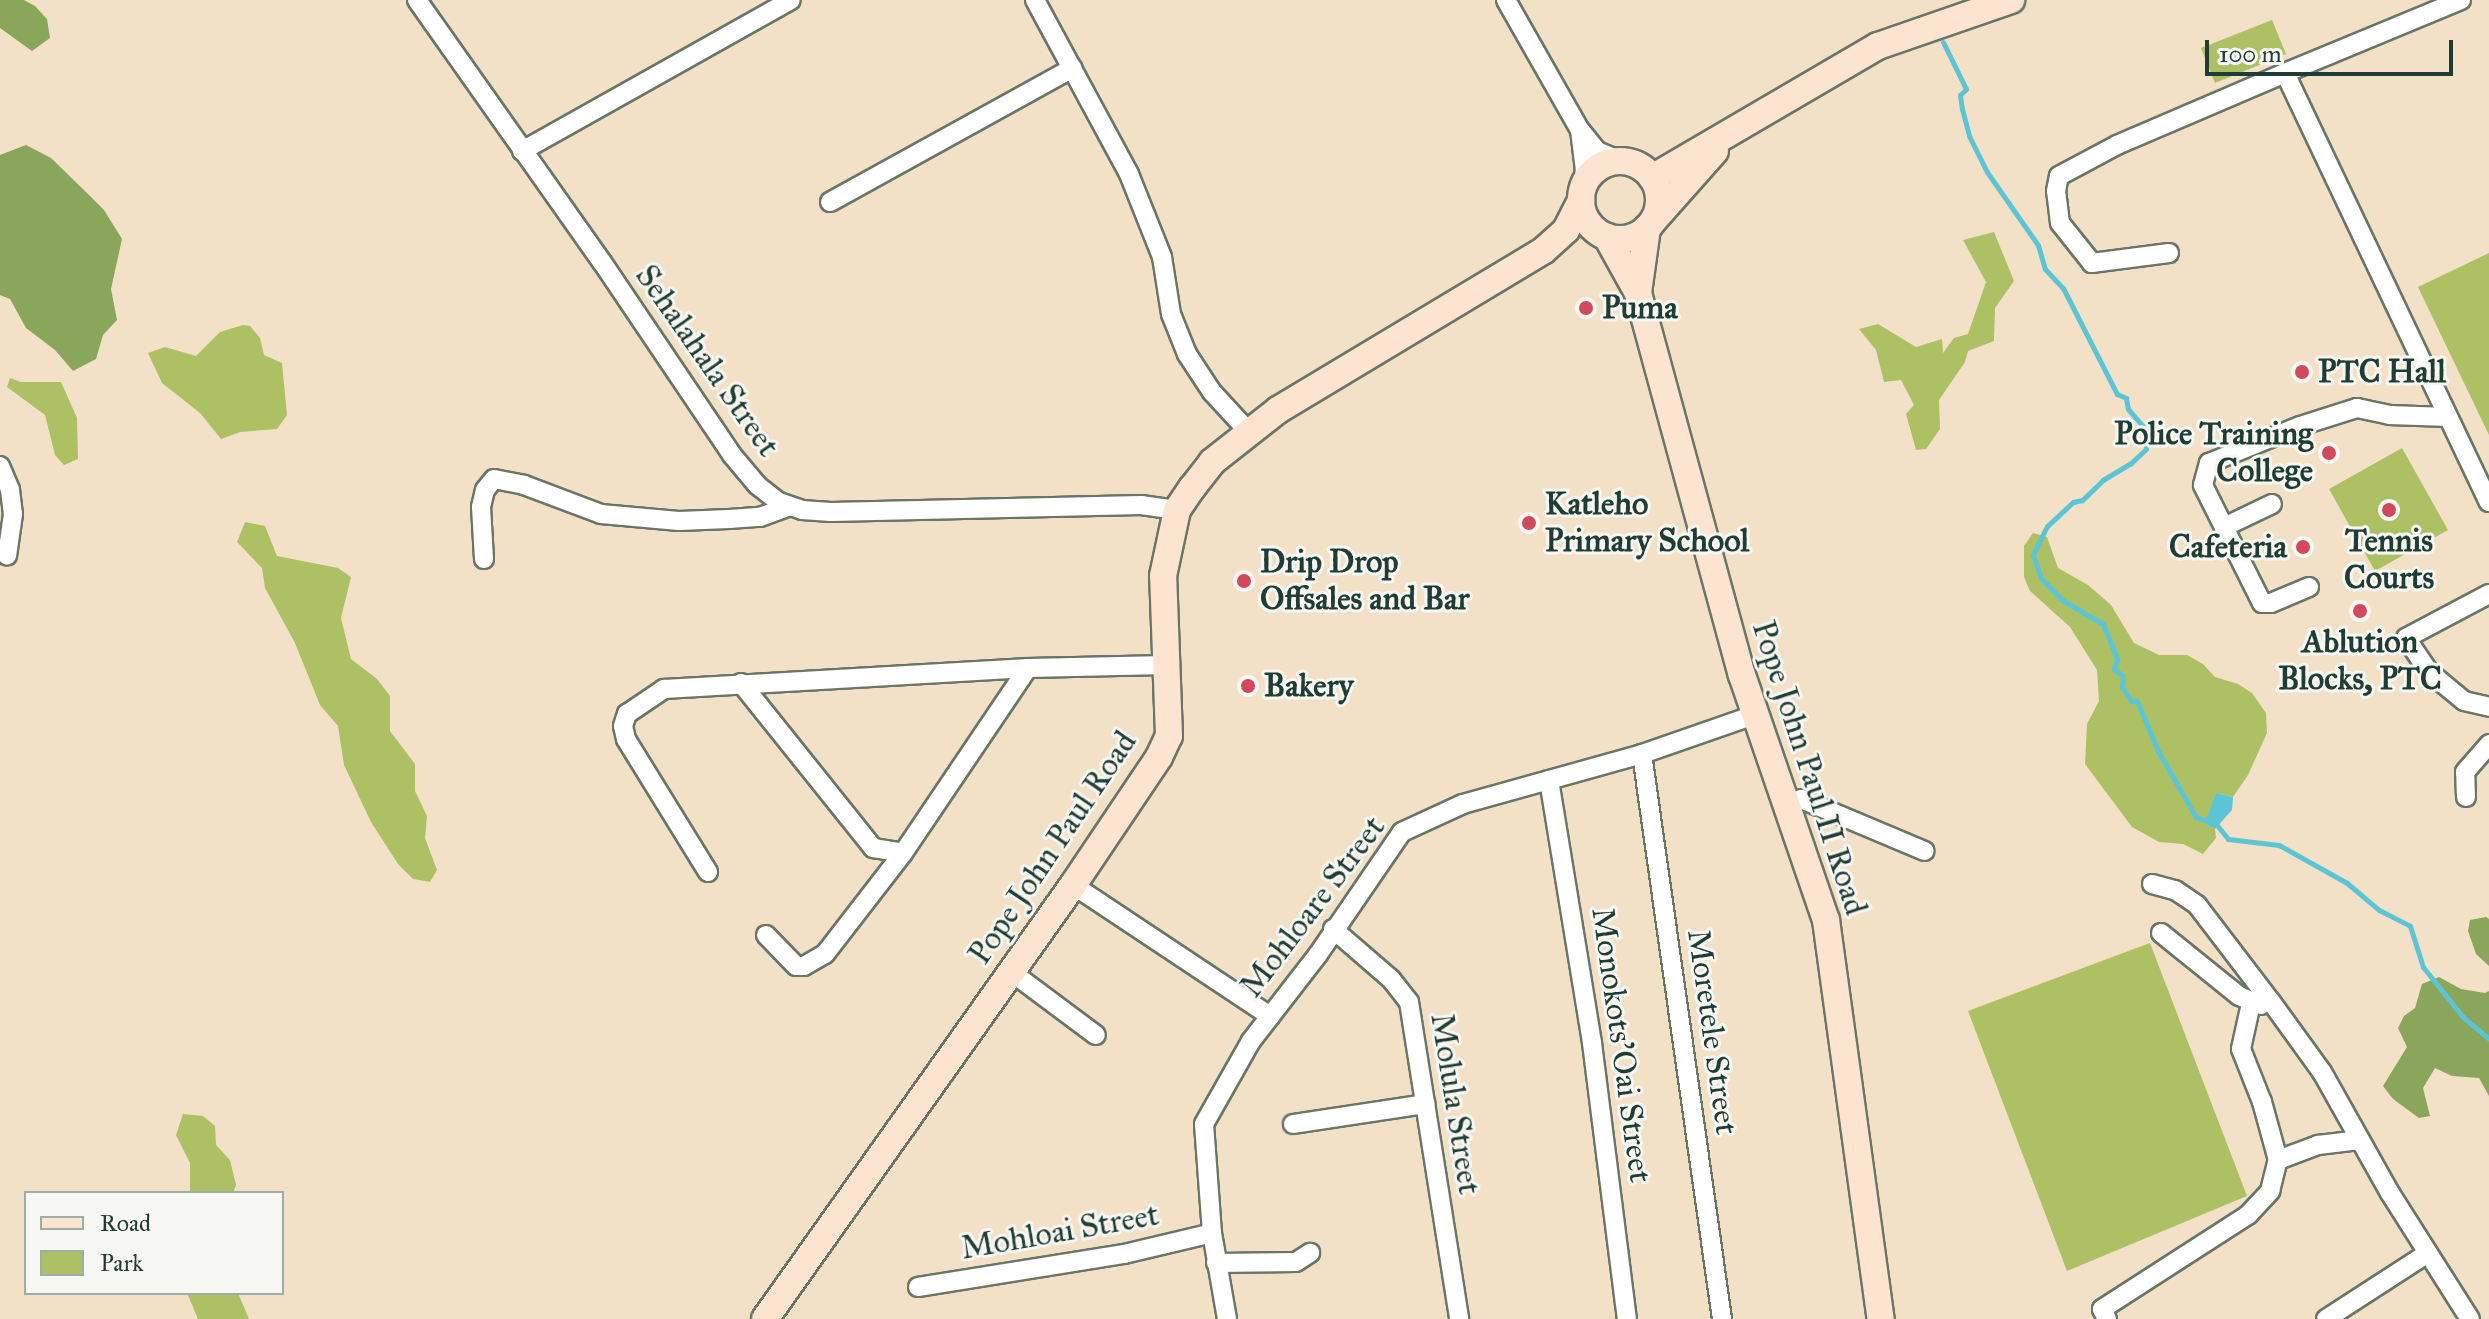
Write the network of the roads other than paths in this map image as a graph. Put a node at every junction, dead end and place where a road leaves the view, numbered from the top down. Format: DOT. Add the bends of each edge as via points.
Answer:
graph roads {
  1 [pos="417,0"];
  2 [pos="791,0"];
  3 [pos="1035,0"];
  4 [pos="1506,0"];
  5 [pos="2011,0"];
  6 [pos="2461,0"];
  7 [pos="1073,68"];
  8 [pos="2285,73"];
  9 [pos="1580,130"];
  10 [pos="1735,131"];
  11 [pos="522,151"];
  12 [pos="1621,161"];
  13 [pos="1652,178"];
  14 [pos="1582,194"];
  15 [pos="830,202"];
  16 [pos="1650,224"];
  17 [pos="1606,236"];
  18 [pos="1544,250"];
  19 [pos="2169,253"];
  20 [pos="1638,293"];
  21 [pos="2447,417"];
  22 [pos="1248,431"];
  23 [pos="0,466"];
  24 [pos="2489,502"];
  25 [pos="2272,504"];
  26 [pos="790,506"];
  27 [pos="1177,510"];
  28 [pos="2224,527"];
  29 [pos="7,556"];
  30 [pos="484,559"];
  31 [pos="2309,587"];
  32 [pos="2489,594"];
  33 [pos="1167,665"];
  34 [pos="1028,668"];
  35 [pos="741,683"];
  36 [pos="2489,707"];
  37 [pos="1754,715"];
  38 [pos="2489,744"];
  39 [pos="1642,754"];
  40 [pos="1549,780"];
  41 [pos="2466,797"];
  42 [pos="1786,804"];
  43 [pos="1925,851"];
  44 [pos="903,853"];
  45 [pos="708,872"];
  46 [pos="2152,884"];
  47 [pos="1073,885"];
  48 [pos="1333,929"];
  49 [pos="2161,933"];
  50 [pos="766,935"];
  51 [pos="1010,971"];
  52 [pos="2251,1003"];
  53 [pos="2272,1003"];
  54 [pos="1270,1016"];
  55 [pos="1096,1035"];
  56 [pos="1425,1104"];
  57 [pos="1293,1124"];
  58 [pos="2360,1140"];
  59 [pos="2278,1160"];
  60 [pos="1212,1233"];
  61 [pos="1310,1253"];
  62 [pos="2428,1253"];
  63 [pos="1216,1263"];
  64 [pos="918,1287"];
  65 [pos="765,1319"];
  66 [pos="1227,1319"];
  67 [pos="1459,1319"];
  68 [pos="1627,1319"];
  69 [pos="1722,1319"];
  70 [pos="1881,1319"];
  71 [pos="2107,1319"];
  72 [pos="2326,1319"];
  73 [pos="2470,1319"];
  1 -- 11 [label="street, Sehalahala Street"];
  2 -- 11 [label="street"];
  3 -- 7 [label="street"];
  4 -- 9 [label="street"];
  5 -- 10 [label="main road" via="1878,46"];
  6 -- 8 [label="street"];
  7 -- 15 [label="street"];
  7 -- 22 [label="street" via="1145,213 1187,354 1212,392"];
  8 -- 19 [label="street" via="2117,145 2059,176 2060,223 2092,263"];
  8 -- 21 [label="street"];
  9 -- 12 [label="street" via="1597,151"];
  9 -- 14 [label="street"];
  10 -- 13 [label="main road"];
  10 -- 16 [label="main road"];
  11 -- 26 [label="street, Sehalahala Street" via="732,455 757,485"];
  12 -- 13 [label="main road" via="1644,169"];
  12 -- 14 [label="main road" via="1598,168"];
  13 -- 16 [label="main road" via="1659,199"];
  14 -- 17 [label="main road" via="1585,217"];
  14 -- 18 [label="main road, Pope John Paul Road" via="1566,230"];
  16 -- 17 [label="main road" via="1629,238"];
  16 -- 20 [label="main road"];
  17 -- 18 [label="main road, Pope John Paul Road"];
  17 -- 20 [label="main road"];
  18 -- 22 [label="main road, Pope John Paul Road" via="1322,381"];
  20 -- 37 [label="main road, Pope John Paul II Road"];
  21 -- 24 [label="street"];
  21 -- 28 [label="street" via="2357,408 2221,457 2209,463 2203,485"];
  22 -- 27 [label="main road, Pope John Paul Road" via="1212,462"];
  23 -- 29 [label="street" via="13,514"];
  25 -- 28 [label="street"];
  26 -- 27 [label="street, Sehalahala Street" via="831,512 1141,505"];
  26 -- 30 [label="street" via="760,517 729,519 601,514 494,479 481,507"];
  27 -- 33 [label="main road, Pope John Paul Road" via="1163,576"];
  28 -- 31 [label="street" via="2262,603"];
  32 -- 36 [label="street" via="2406,638 2429,672 2464,701"];
  33 -- 34 [label="street"];
  33 -- 47 [label="main road, Pope John Paul Road" via="1169,736 1139,790"];
  34 -- 35 [label="street"];
  34 -- 44 [label="street"];
  35 -- 44 [label="street" via="873,848"];
  35 -- 45 [label="street" via="664,689 627,714 623,726"];
  37 -- 39 [label="street, Mohloare Street"];
  37 -- 42 [label="main road, Pope John Paul II Road"];
  38 -- 41 [label="street" via="2465,772"];
  39 -- 40 [label="street, Mohloare Street"];
  39 -- 69 [label="street, Moretele Street"];
  40 -- 48 [label="street, Mohloare Street" via="1463,804 1402,832"];
  40 -- 68 [label="street, Monokots'Oai Street" via="1592,1043"];
  42 -- 43 [label="street" via="1801,799"];
  42 -- 70 [label="main road, Pope John Paul II Road" via="1826,920"];
  44 -- 50 [label="street" via="815,961 796,966"];
  46 -- 53 [label="street" via="2175,890 2197,905"];
  47 -- 51 [label="main road, Pope John Paul Road"];
  47 -- 54 [label="street"];
  48 -- 54 [label="street, Mohloare Street"];
  48 -- 56 [label="street, Molula Street" via="1391,979 1409,1002"];
  49 -- 52 [label="street"];
  51 -- 55 [label="street"];
  51 -- 65 [label="main road, Pope John Paul Road"];
  52 -- 53 [label="street"];
  52 -- 59 [label="street" via="2241,1049"];
  53 -- 58 [label="street" via="2322,1072"];
  54 -- 60 [label="street, Mohloare Street" via="1204,1124"];
  56 -- 57 [label="street"];
  56 -- 67 [label="street, Molula Street"];
  58 -- 59 [label="street" via="2318,1145"];
  58 -- 62 [label="street"];
  59 -- 71 [label="street" via="2270,1191 2248,1215 2102,1309"];
  60 -- 63 [label="street, Mohloare Street"];
  60 -- 64 [label="street, Mohloai Street" via="1124,1254"];
  61 -- 63 [label="street" via="1296,1262"];
  62 -- 72 [label="street"];
  62 -- 73 [label="street"];
  63 -- 66 [label="street, Mohloare Street"];
}
